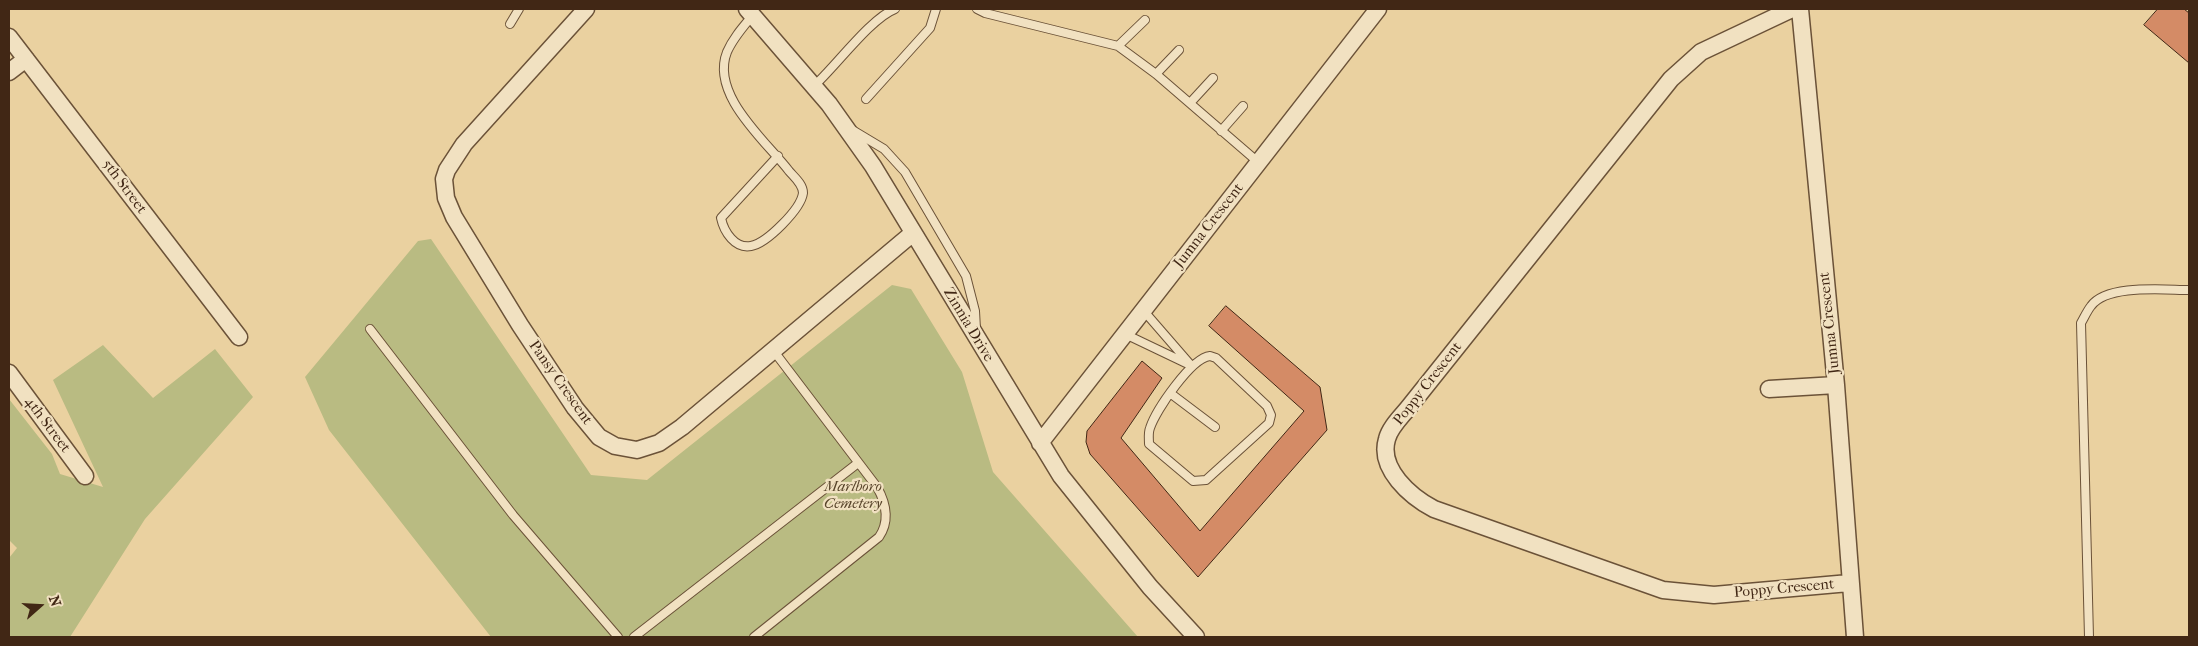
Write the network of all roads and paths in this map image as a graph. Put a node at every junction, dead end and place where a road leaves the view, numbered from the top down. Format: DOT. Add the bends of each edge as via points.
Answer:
graph roads {
  1 [pos="519,9"];
  2 [pos="586,9"];
  3 [pos="894,9"];
  4 [pos="936,9"];
  5 [pos="977,9"];
  6 [pos="1378,9"];
  7 [pos="1792,9"];
  8 [pos="1800,9"];
  9 [pos="750,12"];
  10 [pos="1145,20"];
  11 [pos="510,24"];
  12 [pos="9,37"];
  13 [pos="1118,46"];
  14 [pos="1179,50"];
  15 [pos="26,59"];
  16 [pos="9,72"];
  17 [pos="1156,74"];
  18 [pos="1213,78"];
  19 [pos="814,86"];
  20 [pos="866,99"];
  21 [pos="1190,103"];
  22 [pos="1243,106"];
  23 [pos="844,125"];
  24 [pos="1221,131"];
  25 [pos="778,156"];
  26 [pos="1258,162"];
  27 [pos="913,233"];
  28 [pos="2189,290"];
  29 [pos="1143,310"];
  30 [pos="370,329"];
  31 [pos="1125,334"];
  32 [pos="239,338"];
  33 [pos="976,338"];
  34 [pos="773,350"];
  35 [pos="1192,366"];
  36 [pos="9,374"];
  37 [pos="1836,384"];
  38 [pos="1769,389"];
  39 [pos="1170,393"];
  40 [pos="1215,427"];
  41 [pos="1040,444"];
  42 [pos="858,463"];
  43 [pos="84,476"];
  44 [pos="1850,583"];
  45 [pos="618,637"];
  46 [pos="634,637"];
  47 [pos="754,637"];
  48 [pos="1196,637"];
  49 [pos="1855,637"];
  50 [pos="2089,637"];
  1 -- 11 [label="lane"];
  2 -- 34 [label="street, Pansy Crescent" via="451,162 444,186 454,217 575,408 599,437 615,446 636,450 660,443"];
  3 -- 19 [label="lane" via="877,19"];
  4 -- 20 [label="lane" via="930,28"];
  5 -- 13 [label="lane"];
  6 -- 26 [label="street, Jumna Crescent"];
  7 -- 44 [label="street, Poppy Crescent" via="1701,52 1671,79 1409,406 1386,440 1386,449 1391,469 1417,501 1663,590 1714,595"];
  8 -- 37 [label="street, Jumna Crescent"];
  9 -- 19 [label="street, Zinnia Drive"];
  9 -- 25 [label="lane" via="726,54 725,78 735,107"];
  10 -- 13 [label="lane"];
  12 -- 15 [label="street, 5th Street"];
  13 -- 17 [label="lane"];
  14 -- 17 [label="lane"];
  15 -- 16 [label="street"];
  15 -- 32 [label="street, 5th Street"];
  17 -- 21 [label="lane"];
  18 -- 21 [label="lane"];
  19 -- 23 [label="street, Zinnia Drive"];
  21 -- 24 [label="lane"];
  22 -- 24 [label="lane"];
  23 -- 27 [label="street, Zinnia Drive"];
  23 -- 33 [label="lane" via="884,149 905,172 966,276 975,311"];
  24 -- 26 [label="lane"];
  25 -- 25 [label="lane" via="801,186 803,193 799,204 793,214 751,246 729,238 721,218"];
  26 -- 29 [label="street, Jumna Crescent"];
  27 -- 33 [label="street, Zinnia Drive"];
  27 -- 34 [label="street, Pansy Crescent"];
  28 -- 50 [label="lane" via="2121,291 2105,295 2092,305 2081,323"];
  29 -- 31 [label="street, Jumna Crescent"];
  29 -- 35 [label="lane"];
  30 -- 45 [label="lane" via="513,515"];
  31 -- 35 [label="lane"];
  31 -- 41 [label="street, Jumna Crescent"];
  33 -- 41 [label="street, Zinnia Drive"];
  34 -- 42 [label="lane"];
  35 -- 39 [label="lane"];
  35 -- 39 [label="lane" via="1203,356 1216,358 1267,406 1271,414 1268,423 1206,480 1193,481 1149,444 1150,428"];
  36 -- 43 [label="street, 4th Street"];
  37 -- 38 [label="street"];
  37 -- 44 [label="street, Jumna Crescent"];
  39 -- 40 [label="lane"];
  41 -- 48 [label="street, Zinnia Drive" via="1105,534"];
  42 -- 46 [label="lane"];
  42 -- 47 [label="lane" via="882,497 886,512 884,530"];
  44 -- 49 [label="street, Jumna Crescent"];
}
